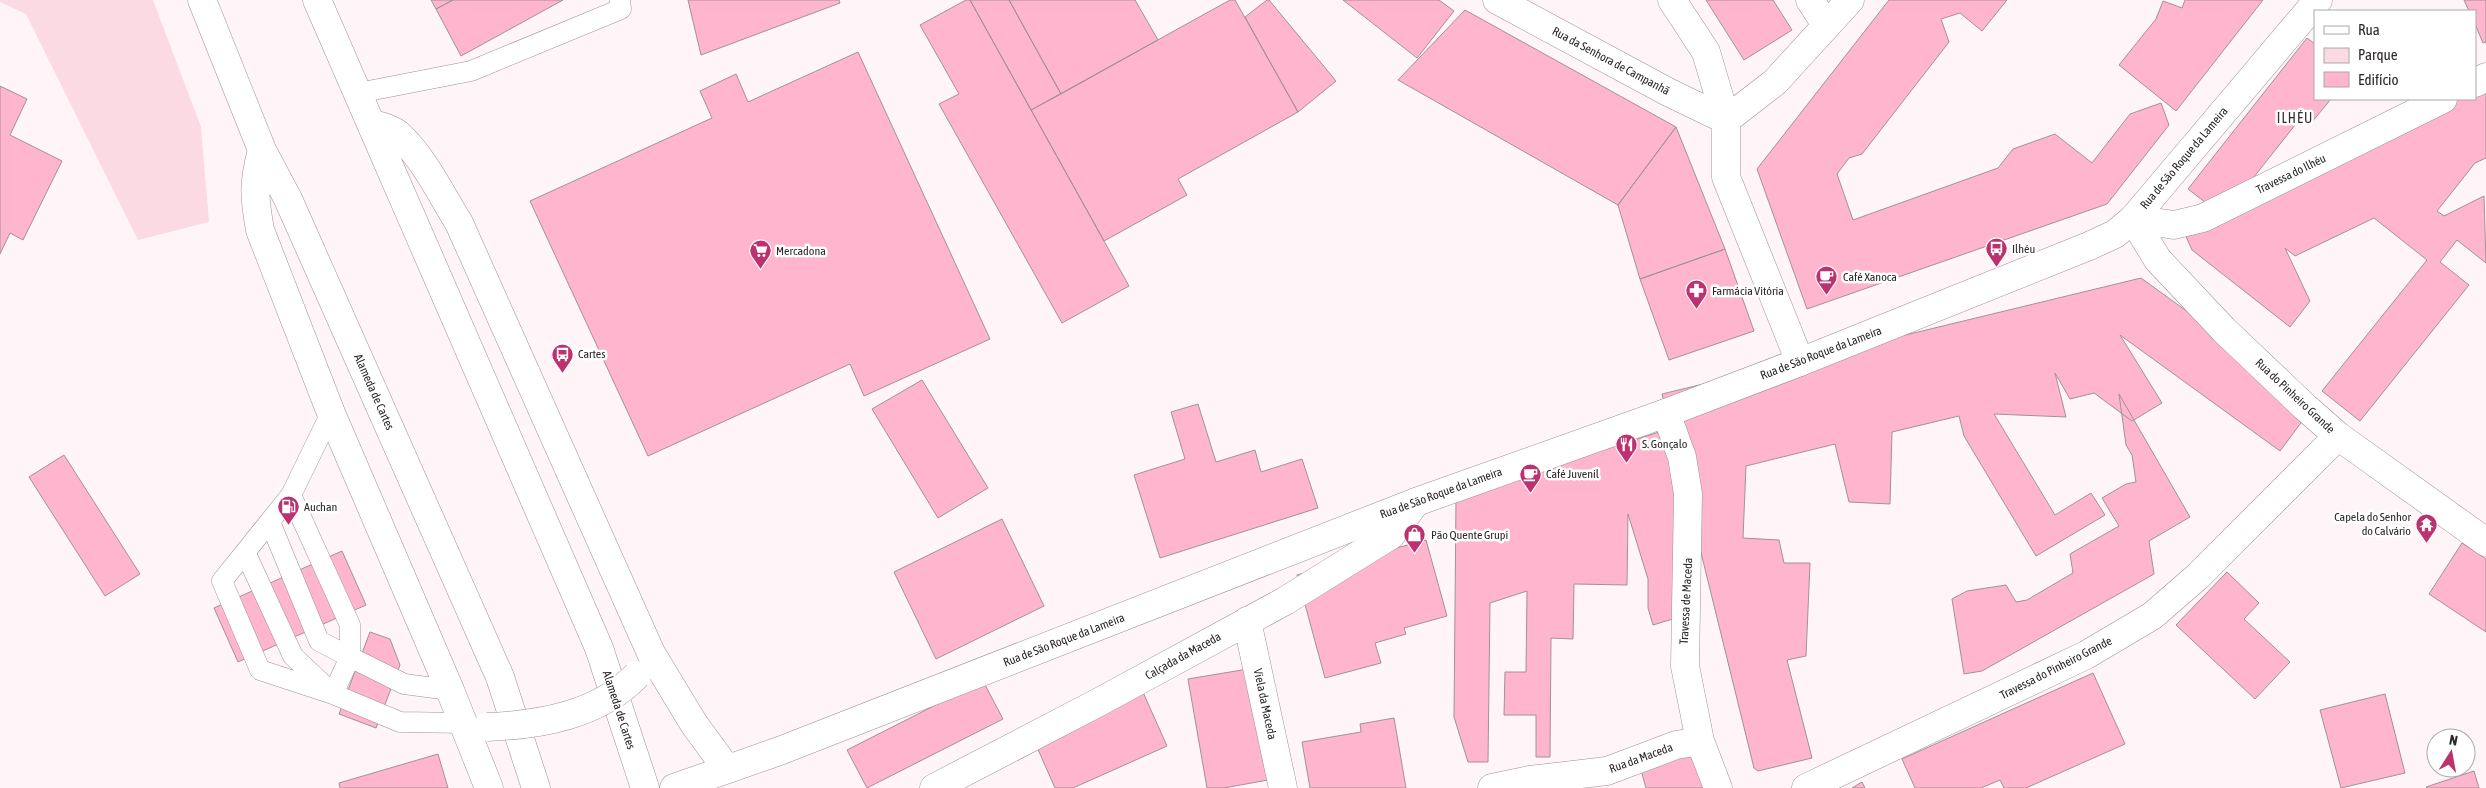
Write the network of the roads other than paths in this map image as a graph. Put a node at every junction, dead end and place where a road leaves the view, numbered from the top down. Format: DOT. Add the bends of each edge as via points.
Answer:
graph roads {
  1 [pos="202,0"];
  2 [pos="318,0"];
  3 [pos="620,0"];
  4 [pos="1497,0"];
  5 [pos="1672,0"];
  6 [pos="1810,0"];
  7 [pos="1850,0"];
  8 [pos="2318,0"];
  9 [pos="1826,25"];
  10 [pos="358,93"];
  11 [pos="2440,100"];
  12 [pos="1726,120"];
  13 [pos="372,124"];
  14 [pos="262,150"];
  15 [pos="2133,219"];
  16 [pos="1800,362"];
  17 [pos="331,413"];
  18 [pos="1666,413"];
  19 [pos="2338,436"];
  20 [pos="291,495"];
  21 [pos="1416,502"];
  22 [pos="270,522"];
  23 [pos="2486,542"];
  24 [pos="245,552"];
  25 [pos="1247,620"];
  26 [pos="350,657"];
  27 [pos="644,664"];
  28 [pos="450,690"];
  29 [pos="333,694"];
  30 [pos="475,725"];
  31 [pos="1700,741"];
  32 [pos="716,772"];
  33 [pos="489,788"];
  34 [pos="536,788"];
  35 [pos="645,788"];
  36 [pos="674,788"];
  37 [pos="934,788"];
  38 [pos="1283,788"];
  39 [pos="1492,788"];
  40 [pos="1718,788"];
  41 [pos="1806,788"];
  1 -- 14 [label="main road, Alameda de Cartes"];
  2 -- 10 [label="main road, Alameda de Cartes"];
  3 -- 10 [label="lane" via="621,9 471,71"];
  4 -- 12 [label="main road, Rua da Senhora de Campanhã"];
  5 -- 12 [label="main road" via="1706,52"];
  6 -- 9 [label="main road"];
  7 -- 9 [label="main road"];
  8 -- 15 [label="main road, Rua de São Roque da Lameira"];
  9 -- 12 [label="main road" via="1775,82"];
  10 -- 13 [label="main road, Alameda de Cartes"];
  11 -- 15 [label="main road, Travessa do Ilhéu" via="2203,218 2164,226"];
  12 -- 16 [label="main road" via="1726,177"];
  13 -- 27 [label="main road" via="400,135 459,223"];
  13 -- 35 [label="main road, Alameda de Cartes" via="599,648"];
  14 -- 17 [label="main road" via="254,178 260,230"];
  14 -- 34 [label="main road, Alameda de Cartes" via="288,199 500,677"];
  15 -- 16 [label="main road, Rua de São Roque da Lameira" via="2114,234 2090,246"];
  15 -- 19 [label="main road, Rua do Pinheiro Grande" via="2158,260 2191,295 2231,337"];
  16 -- 18 [label="main road, Rua de São Roque da Lameira"];
  17 -- 20 [label="lane"];
  17 -- 28 [label="main road"];
  18 -- 21 [label="main road, Rua de São Roque da Lameira"];
  18 -- 31 [label="main road, Travessa de Maceda" via="1682,457 1688,494 1684,650"];
  19 -- 23 [label="main road, Rua do Pinheiro Grande"];
  19 -- 41 [label="main road, Travessa do Pinheiro Grande" via="2197,578 2152,616 2086,655"];
  20 -- 22 [label="lane"];
  20 -- 26 [label="lane" via="350,625"];
  21 -- 25 [label="main road, Calçada da Maceda" via="1391,535"];
  21 -- 32 [label="main road, Rua de São Roque da Lameira" via="782,750"];
  22 -- 24 [label="lane"];
  22 -- 26 [label="lane" via="319,641"];
  24 -- 29 [label="lane" via="293,656"];
  24 -- 29 [label="lane" via="222,581 260,670"];
  25 -- 37 [label="main road, Calçada da Maceda" via="1101,702"];
  25 -- 38 [label="main road, Viela da Maceda"];
  26 -- 28 [label="lane" via="404,684"];
  26 -- 29 [label="lane"];
  27 -- 30 [label="main road, bridge" via="624,688 606,701 572,714 530,724"];
  27 -- 32 [label="main road" via="694,724"];
  28 -- 30 [label="main road"];
  29 -- 30 [label="lane" via="400,722"];
  30 -- 33 [label="main road"];
  31 -- 39 [label="main road, Rua da Maceda" via="1676,745 1607,771"];
  31 -- 40 [label="main road, Travessa de Maceda"];
  32 -- 36 [label="main road, Rua de São Roque da Lameira"];
}
